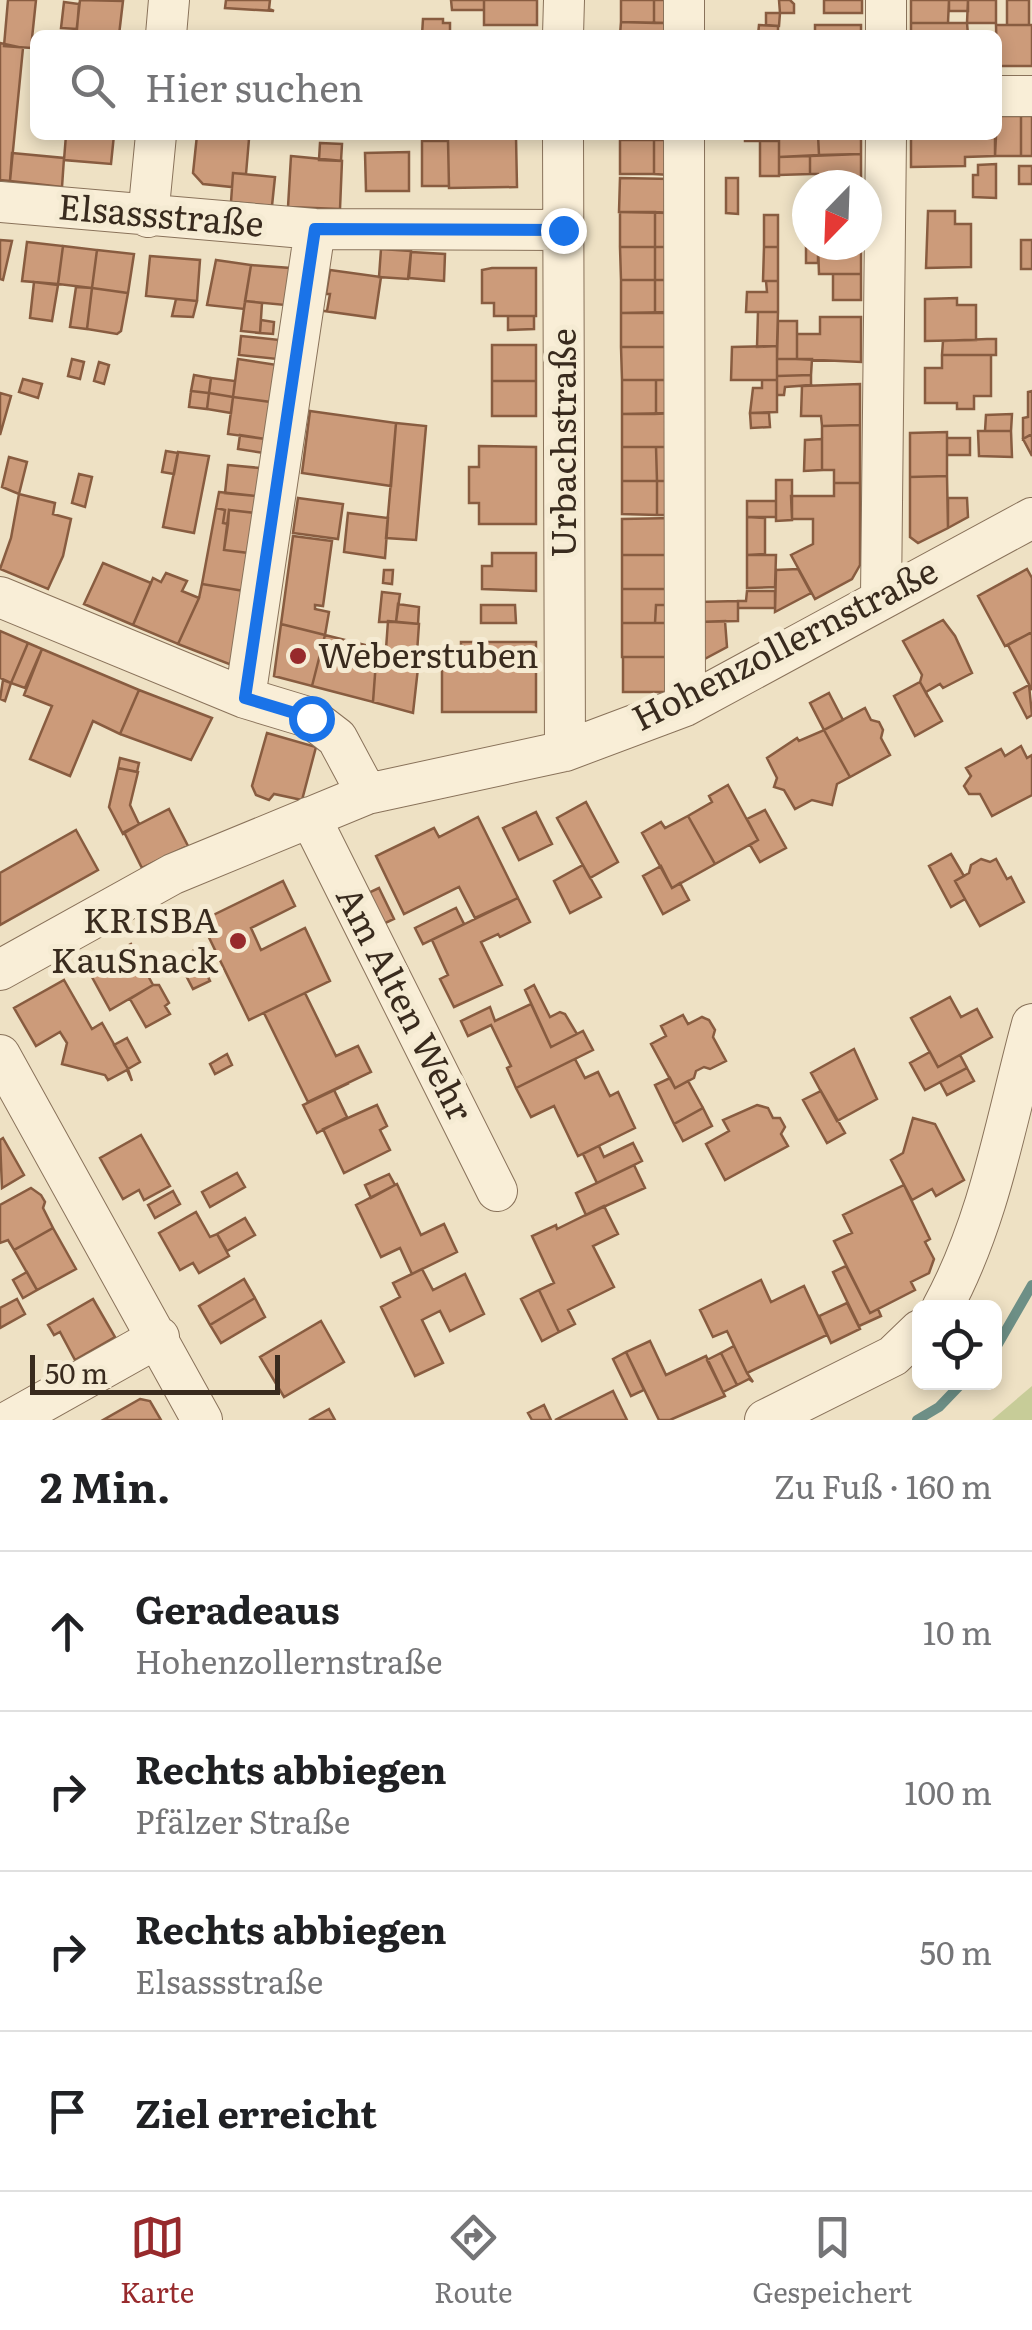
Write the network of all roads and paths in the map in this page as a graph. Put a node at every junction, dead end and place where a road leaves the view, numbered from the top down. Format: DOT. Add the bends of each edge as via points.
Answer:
graph roads {
  1 [pos="169,0"];
  2 [pos="564,0"];
  3 [pos="684,0"];
  4 [pos="886,0"];
  5 [pos="166,30"];
  6 [pos="564,30"];
  7 [pos="684,30"];
  8 [pos="886,30"];
  9 [pos="1002,96"];
  10 [pos="1032,96"];
  11 [pos="156,140"];
  12 [pos="563,140"];
  13 [pos="684,140"];
  14 [pos="886,140"];
  15 [pos="0,202"];
  16 [pos="148,216"];
  17 [pos="315,229"];
  18 [pos="563,230"];
  19 [pos="1032,518"];
  20 [pos="0,597"];
  21 [pos="881,597"];
  22 [pos="245,698"];
  23 [pos="685,706"];
  24 [pos="566,751"];
  25 [pos="366,794"];
  26 [pos="310,817"];
  27 [pos="0,970"];
  28 [pos="1032,1024"];
  29 [pos="0,1055"];
  30 [pos="498,1191"];
  31 [pos="946,1300"];
  32 [pos="158,1337"];
  33 [pos="912,1338"];
  34 [pos="12,1420"];
  35 [pos="202,1420"];
  36 [pos="765,1420"];
  1 -- 5 [label="street"];
  2 -- 6 [label="street"];
  3 -- 7 [label="street"];
  4 -- 8 [label="street"];
  9 -- 10 [label="street"];
  11 -- 16 [label="street"];
  12 -- 18 [label="street, Urbachstraße"];
  13 -- 23 [label="street"];
  14 -- 21 [label="street"];
  15 -- 16 [label="street, Elsassstraße"];
  16 -- 17 [label="street, Elsassstraße"];
  17 -- 18 [label="street, Elsassstraße"];
  17 -- 22 [label="street"];
  18 -- 24 [label="street, Urbachstraße"];
  19 -- 21 [label="street, Hohenzollernstraße"];
  20 -- 22 [label="street"];
  21 -- 23 [label="street, Hohenzollernstraße"];
  22 -- 25 [label="street" via="311,718 337,738"];
  23 -- 24 [label="street, Hohenzollernstraße"];
  24 -- 25 [label="street, Hohenzollernstraße"];
  25 -- 26 [label="street, Hohenzollernstraße"];
  26 -- 27 [label="street, Hohenzollernstraße" via="174,874"];
  26 -- 30 [label="street, Am Alten Wehr"];
  28 -- 31 [label="street" via="990,1190"];
  29 -- 32 [label="street"];
  32 -- 34 [label="street"];
  32 -- 35 [label="street"];
  33 -- 36 [label="street" via="894,1356"];
}
